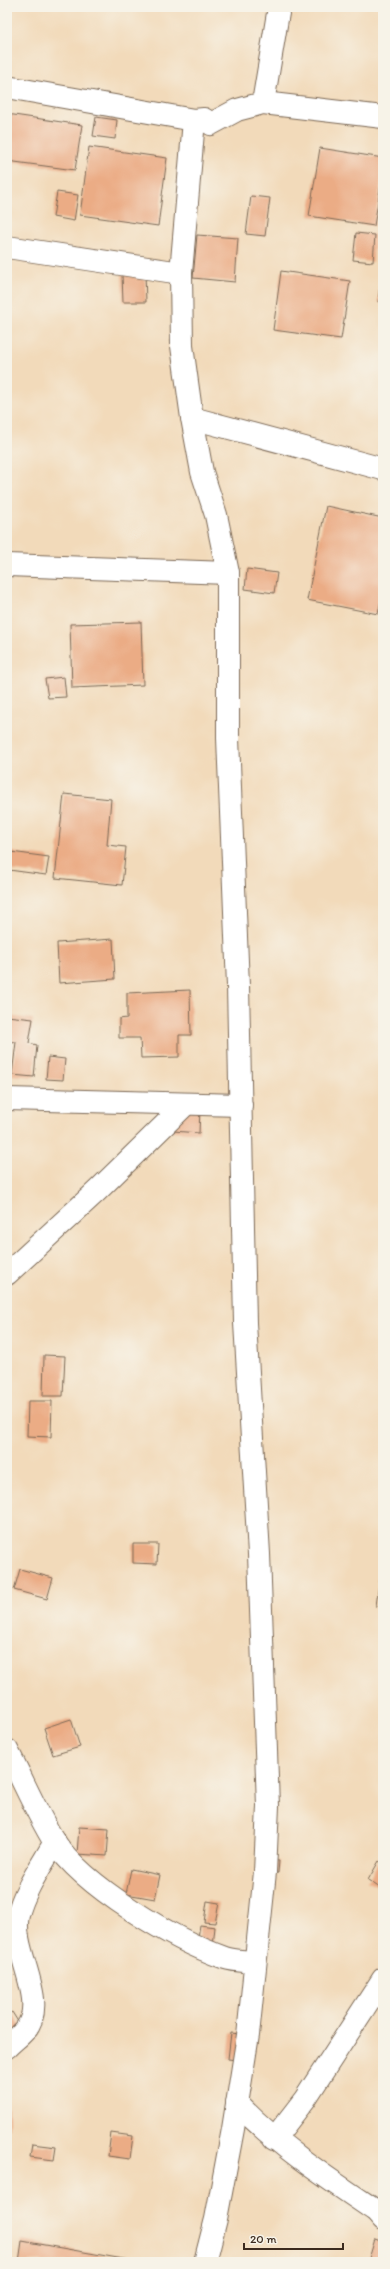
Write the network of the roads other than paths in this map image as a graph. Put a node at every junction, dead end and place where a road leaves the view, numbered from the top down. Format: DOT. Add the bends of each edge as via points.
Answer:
graph roads {
  1 [pos="279,7"];
  2 [pos="7,87"];
  3 [pos="263,103"];
  4 [pos="383,117"];
  5 [pos="194,120"];
  6 [pos="7,247"];
  7 [pos="181,273"];
  8 [pos="192,418"];
  9 [pos="383,469"];
  10 [pos="7,565"];
  11 [pos="228,573"];
  12 [pos="7,1099"];
  13 [pos="186,1104"];
  14 [pos="241,1105"];
  15 [pos="7,1274"];
  16 [pos="7,1750"];
  17 [pos="55,1842"];
  18 [pos="255,1962"];
  19 [pos="383,1979"];
  20 [pos="7,2047"];
  21 [pos="237,2103"];
  22 [pos="274,2139"];
  23 [pos="383,2220"];
  24 [pos="205,2262"];
  1 -- 3 [label="street"];
  2 -- 5 [label="street"];
  3 -- 4 [label="street"];
  3 -- 5 [label="street" via="238,110 211,124 204,119"];
  5 -- 7 [label="street"];
  6 -- 7 [label="street"];
  7 -- 8 [label="street" via="182,346"];
  8 -- 9 [label="street"];
  8 -- 11 [label="street" via="202,472 216,515"];
  10 -- 11 [label="street"];
  11 -- 14 [label="street" via="228,738"];
  12 -- 13 [label="street"];
  13 -- 14 [label="street"];
  13 -- 15 [label="street"];
  14 -- 18 [label="street" via="246,1323 259,1554 268,1806 265,1872"];
  16 -- 17 [label="street"];
  17 -- 18 [label="street" via="76,1868 166,1930 227,1959"];
  17 -- 20 [label="street" via="29,1888 18,1916 17,1936 34,2008 32,2019 25,2030"];
  18 -- 21 [label="street" via="248,2035"];
  19 -- 22 [label="street" via="305,2099"];
  21 -- 22 [label="street"];
  21 -- 24 [label="street" via="216,2219"];
  22 -- 23 [label="street" via="376,2211"];
}
